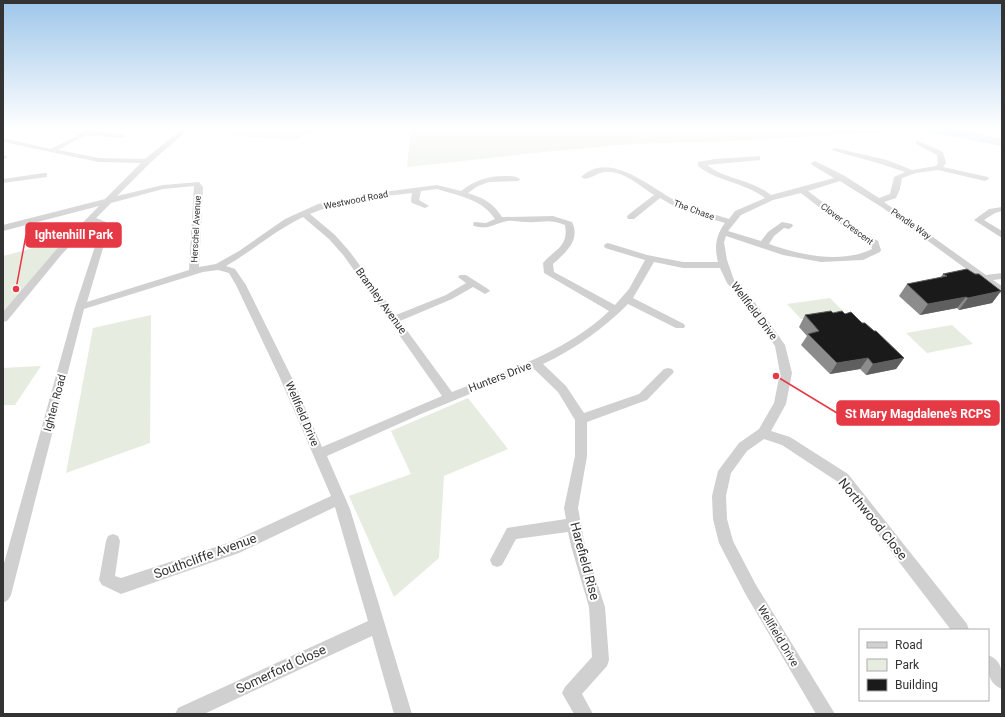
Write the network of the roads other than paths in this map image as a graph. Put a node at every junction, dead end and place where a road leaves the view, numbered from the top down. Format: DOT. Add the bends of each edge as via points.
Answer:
graph roads {
  1 [pos="147,161"];
  2 [pos="709,161"];
  3 [pos="882,161"];
  4 [pos="942,161"];
  5 [pos="815,163"];
  6 [pos="938,168"];
  7 [pos="912,172"];
  8 [pos="44,175"];
  9 [pos="585,176"];
  10 [pos="842,178"];
  11 [pos="516,179"];
  12 [pos="985,179"];
  13 [pos="3,181"];
  14 [pos="417,189"];
  15 [pos="802,190"];
  16 [pos="462,194"];
  17 [pos="659,195"];
  18 [pos="770,198"];
  19 [pos="110,201"];
  20 [pos="878,201"];
  21 [pos="425,206"];
  22 [pos="1002,209"];
  23 [pos="304,213"];
  24 [pos="631,217"];
  25 [pos="91,219"];
  26 [pos="500,220"];
  27 [pos="477,224"];
  28 [pos="789,226"];
  29 [pos="726,227"];
  30 [pos="3,228"];
  31 [pos="1002,235"];
  32 [pos="763,245"];
  33 [pos="608,246"];
  34 [pos="651,258"];
  35 [pos="724,265"];
  36 [pos="218,267"];
  37 [pos="194,272"];
  38 [pos="1002,276"];
  39 [pos="463,277"];
  40 [pos="985,278"];
  41 [pos="473,283"];
  42 [pos="486,291"];
  43 [pos="1002,291"];
  44 [pos="626,299"];
  45 [pos="80,307"];
  46 [pos="616,310"];
  47 [pos="3,318"];
  48 [pos="394,320"];
  49 [pos="680,326"];
  50 [pos="535,363"];
  51 [pos="668,372"];
  52 [pos="449,397"];
  53 [pos="581,419"];
  54 [pos="763,433"];
  55 [pos="319,454"];
  56 [pos="339,499"];
  57 [pos="574,525"];
  58 [pos="113,541"];
  59 [pos="497,560"];
  60 [pos="3,595"];
  61 [pos="377,625"];
  62 [pos="960,629"];
  63 [pos="989,664"];
  64 [pos="1002,680"];
  65 [pos="184,714"];
  66 [pos="403,714"];
  67 [pos="584,714"];
  68 [pos="826,714"];
  1 -- 19 [label="street"];
  2 -- 18 [label="street" via="701,164 721,178 750,185"];
  3 -- 7 [label="street"];
  4 -- 6 [label="street"];
  5 -- 10 [label="street, Pendle Way"];
  6 -- 7 [label="street"];
  6 -- 12 [label="street"];
  7 -- 20 [label="street" via="898,177 893,196"];
  8 -- 13 [label="street"];
  9 -- 17 [label="street, The Chase" via="611,169 627,174"];
  10 -- 15 [label="street"];
  10 -- 20 [label="street, Pendle Way"];
  11 -- 16 [label="street" via="496,177 472,186"];
  14 -- 16 [label="street, Westwood Road" via="437,187"];
  14 -- 21 [label="street" via="415,201"];
  14 -- 23 [label="street, Westwood Road" via="368,196 321,206"];
  15 -- 18 [label="street"];
  15 -- 32 [label="street, Clover Crescent" via="855,231 875,243 877,250 863,257 821,259 786,253"];
  16 -- 26 [label="street, Westwood Road" via="492,208"];
  17 -- 24 [label="street"];
  17 -- 29 [label="street, The Chase"];
  18 -- 29 [label="street" via="738,213"];
  19 -- 25 [label="street"];
  19 -- 30 [label="street"];
  19 -- 37 [label="street, Herschel Avenue" via="169,186 194,184 199,187"];
  20 -- 40 [label="street, Pendle Way"];
  22 -- 31 [label="street" via="992,211 978,220"];
  23 -- 36 [label="street, Westwood Road"];
  23 -- 48 [label="street, Bramley Avenue" via="347,254"];
  25 -- 45 [label="street, Ighten Road" via="103,224 105,228"];
  25 -- 47 [label="street"];
  26 -- 27 [label="street" via="486,226"];
  26 -- 46 [label="street" via="546,217 570,224 569,245 548,263 549,273"];
  28 -- 32 [label="street" via="782,225"];
  29 -- 32 [label="street, Clover Crescent"];
  29 -- 35 [label="street, Wellfield Drive" via="720,242"];
  33 -- 34 [label="street"];
  34 -- 35 [label="street" via="683,265"];
  34 -- 44 [label="street, Hunters Drive"];
  35 -- 54 [label="street, Wellfield Drive" via="730,281 780,345 786,373 783,393 780,404"];
  36 -- 37 [label="street"];
  36 -- 55 [label="street, Wellfield Drive" via="232,271 241,285"];
  37 -- 45 [label="street"];
  38 -- 40 [label="street"];
  39 -- 41 [label="street"];
  40 -- 43 [label="street, Pendle Way"];
  41 -- 42 [label="street"];
  41 -- 48 [label="street" via="449,297"];
  44 -- 46 [label="street, Hunters Drive"];
  44 -- 49 [label="street"];
  45 -- 60 [label="street, Ighten Road"];
  46 -- 50 [label="street, Hunters Drive" via="584,336"];
  48 -- 52 [label="street, Bramley Avenue"];
  50 -- 52 [label="street, Hunters Drive"];
  50 -- 53 [label="street" via="562,389"];
  51 -- 53 [label="street" via="644,397"];
  52 -- 55 [label="street, Hunters Drive"];
  53 -- 57 [label="street, Harefield Rise" via="581,456 571,508"];
  54 -- 62 [label="street, Northwood Close" via="786,441 843,478"];
  54 -- 68 [label="street, Wellfield Drive" via="735,455 725,471 719,496 720,518 726,543 751,590"];
  55 -- 56 [label="street, Wellfield Drive"];
  56 -- 58 [label="street, Southcliffe Avenue" via="234,548 121,586 107,580"];
  56 -- 61 [label="street, Wellfield Drive"];
  57 -- 59 [label="street" via="512,533"];
  57 -- 67 [label="street, Harefield Rise" via="596,607 601,660 571,693"];
  61 -- 65 [label="street, Somerford Close"];
  61 -- 66 [label="street, Wellfield Drive"];
  63 -- 64 [label="street"];
}
